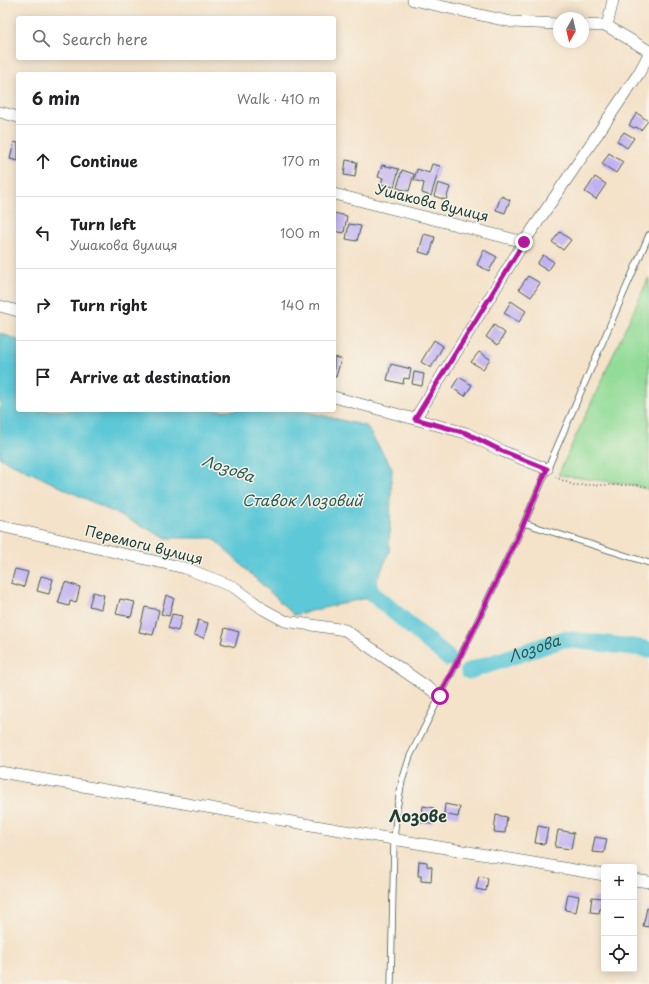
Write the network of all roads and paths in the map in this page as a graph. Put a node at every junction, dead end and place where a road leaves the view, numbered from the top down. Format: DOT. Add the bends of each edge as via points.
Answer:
graph roads {
  1 [pos="412,0"];
  2 [pos="613,0"];
  3 [pos="553,24"];
  4 [pos="589,25"];
  5 [pos="608,26"];
  6 [pos="649,50"];
  7 [pos="649,54"];
  8 [pos="0,112"];
  9 [pos="16,116"];
  10 [pos="336,195"];
  11 [pos="649,235"];
  12 [pos="524,242"];
  13 [pos="0,306"];
  14 [pos="16,310"];
  15 [pos="336,398"];
  16 [pos="415,419"];
  17 [pos="546,471"];
  18 [pos="649,487"];
  19 [pos="524,523"];
  20 [pos="0,526"];
  21 [pos="649,562"];
  22 [pos="440,696"];
  23 [pos="0,772"];
  24 [pos="394,840"];
  25 [pos="601,874"];
  26 [pos="637,880"];
  27 [pos="649,882"];
  28 [pos="391,984"];
  1 -- 3 [label="street" via="512,22"];
  2 -- 5 [label="street"];
  4 -- 5 [label="street"];
  5 -- 6 [label="street"];
  7 -- 12 [label="street" via="639,73"];
  8 -- 9 [label="street"];
  10 -- 12 [label="street, Ушакова вулиця"];
  11 -- 17 [label="lane"];
  12 -- 16 [label="street"];
  13 -- 14 [label="street"];
  15 -- 16 [label="street"];
  16 -- 17 [label="street" via="466,433"];
  17 -- 18 [label="path" via="573,485"];
  17 -- 19 [label="lane"];
  19 -- 21 [label="lane"];
  19 -- 22 [label="lane"];
  20 -- 22 [label="street, Перемоги вулиця" via="185,568 234,587 263,609 285,621 345,630"];
  22 -- 24 [label="lane" via="408,762 398,802"];
  23 -- 24 [label="street"];
  24 -- 25 [label="street"];
  24 -- 28 [label="lane"];
  26 -- 27 [label="street"];
}
